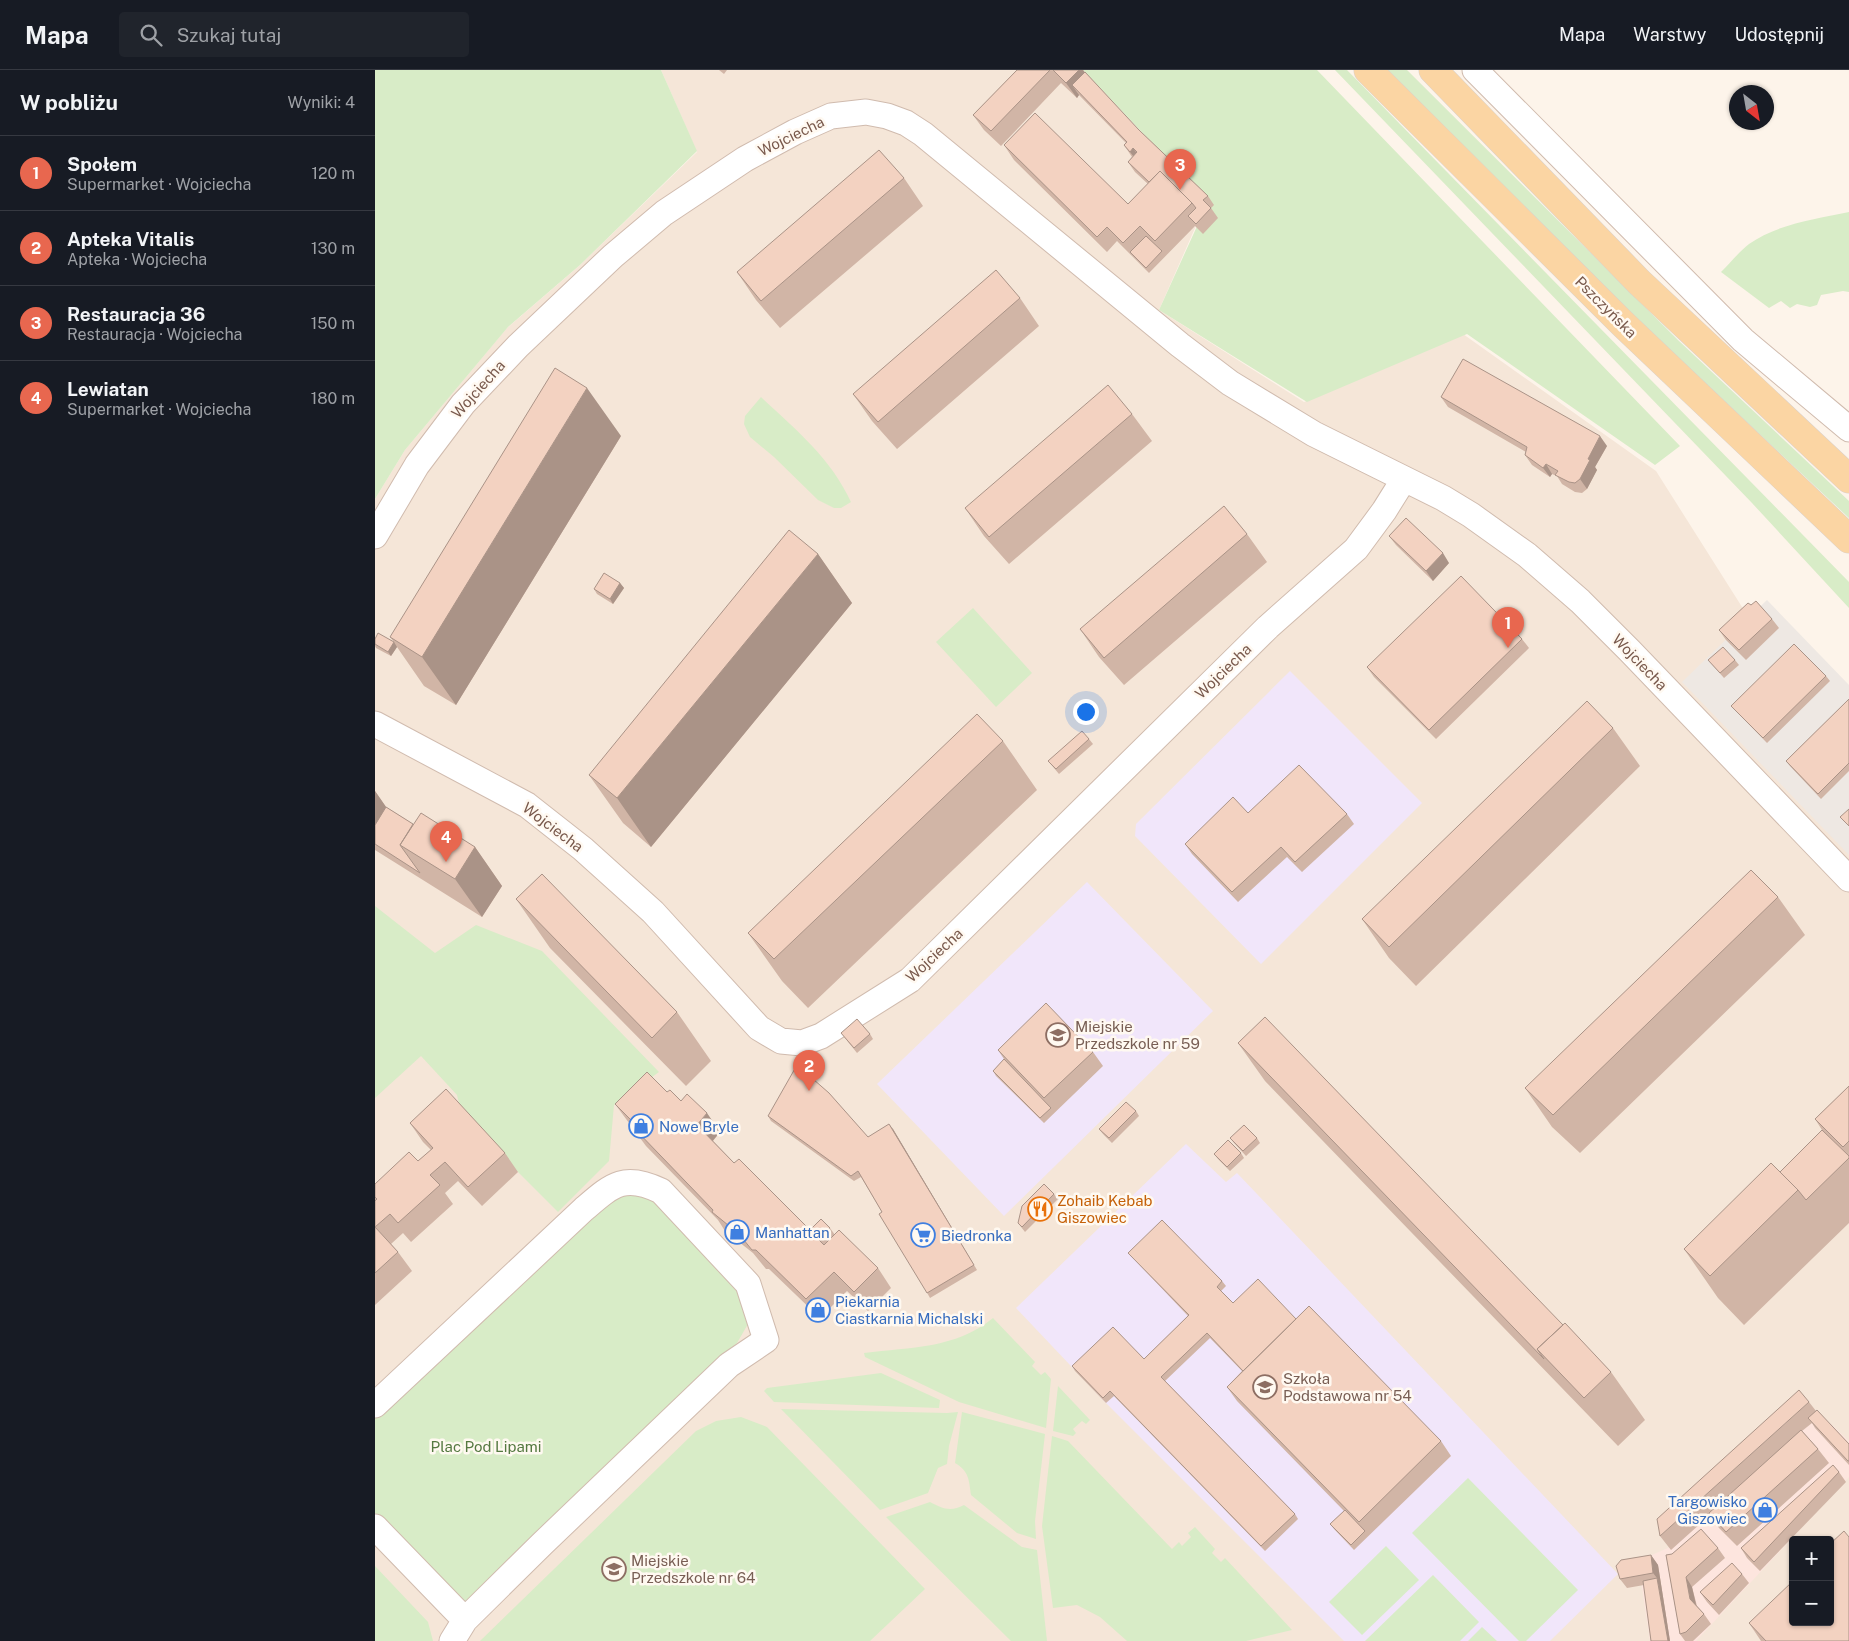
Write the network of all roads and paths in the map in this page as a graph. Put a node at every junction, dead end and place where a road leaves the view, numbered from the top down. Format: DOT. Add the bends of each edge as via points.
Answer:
graph roads {
  1 [pos="1368,70"];
  2 [pos="1433,70"];
  3 [pos="1475,70"];
  4 [pos="1849,429"];
  5 [pos="1404,479"];
  6 [pos="1849,479"];
  7 [pos="375,536"];
  8 [pos="1849,539"];
  9 [pos="375,724"];
  10 [pos="1849,879"];
  11 [pos="375,1405"];
  12 [pos="375,1526"];
  13 [pos="459,1631"];
  1 -- 8 [label="main road, Pszczyńska" via="1623,324"];
  2 -- 6 [label="main road" via="1639,282"];
  3 -- 4 [label="street" via="1743,340"];
  5 -- 7 [label="street, Wojciecha" via="1314,434 1230,383 923,134 906,123 866,112 815,122 745,159 664,213 619,251 518,346 463,404 417,464"];
  5 -- 9 [label="street, Wojciecha" via="1351,555 1261,634 910,980 821,1036 801,1043 781,1041 759,1028 653,912 583,849 527,805"];
  5 -- 10 [label="street, Wojciecha" via="1471,515 1553,577"];
  11 -- 13 [label="street" via="584,1209 617,1183 645,1183 661,1191 749,1284 766,1340 729,1365 541,1544"];
  12 -- 13 [label="street"];
}
